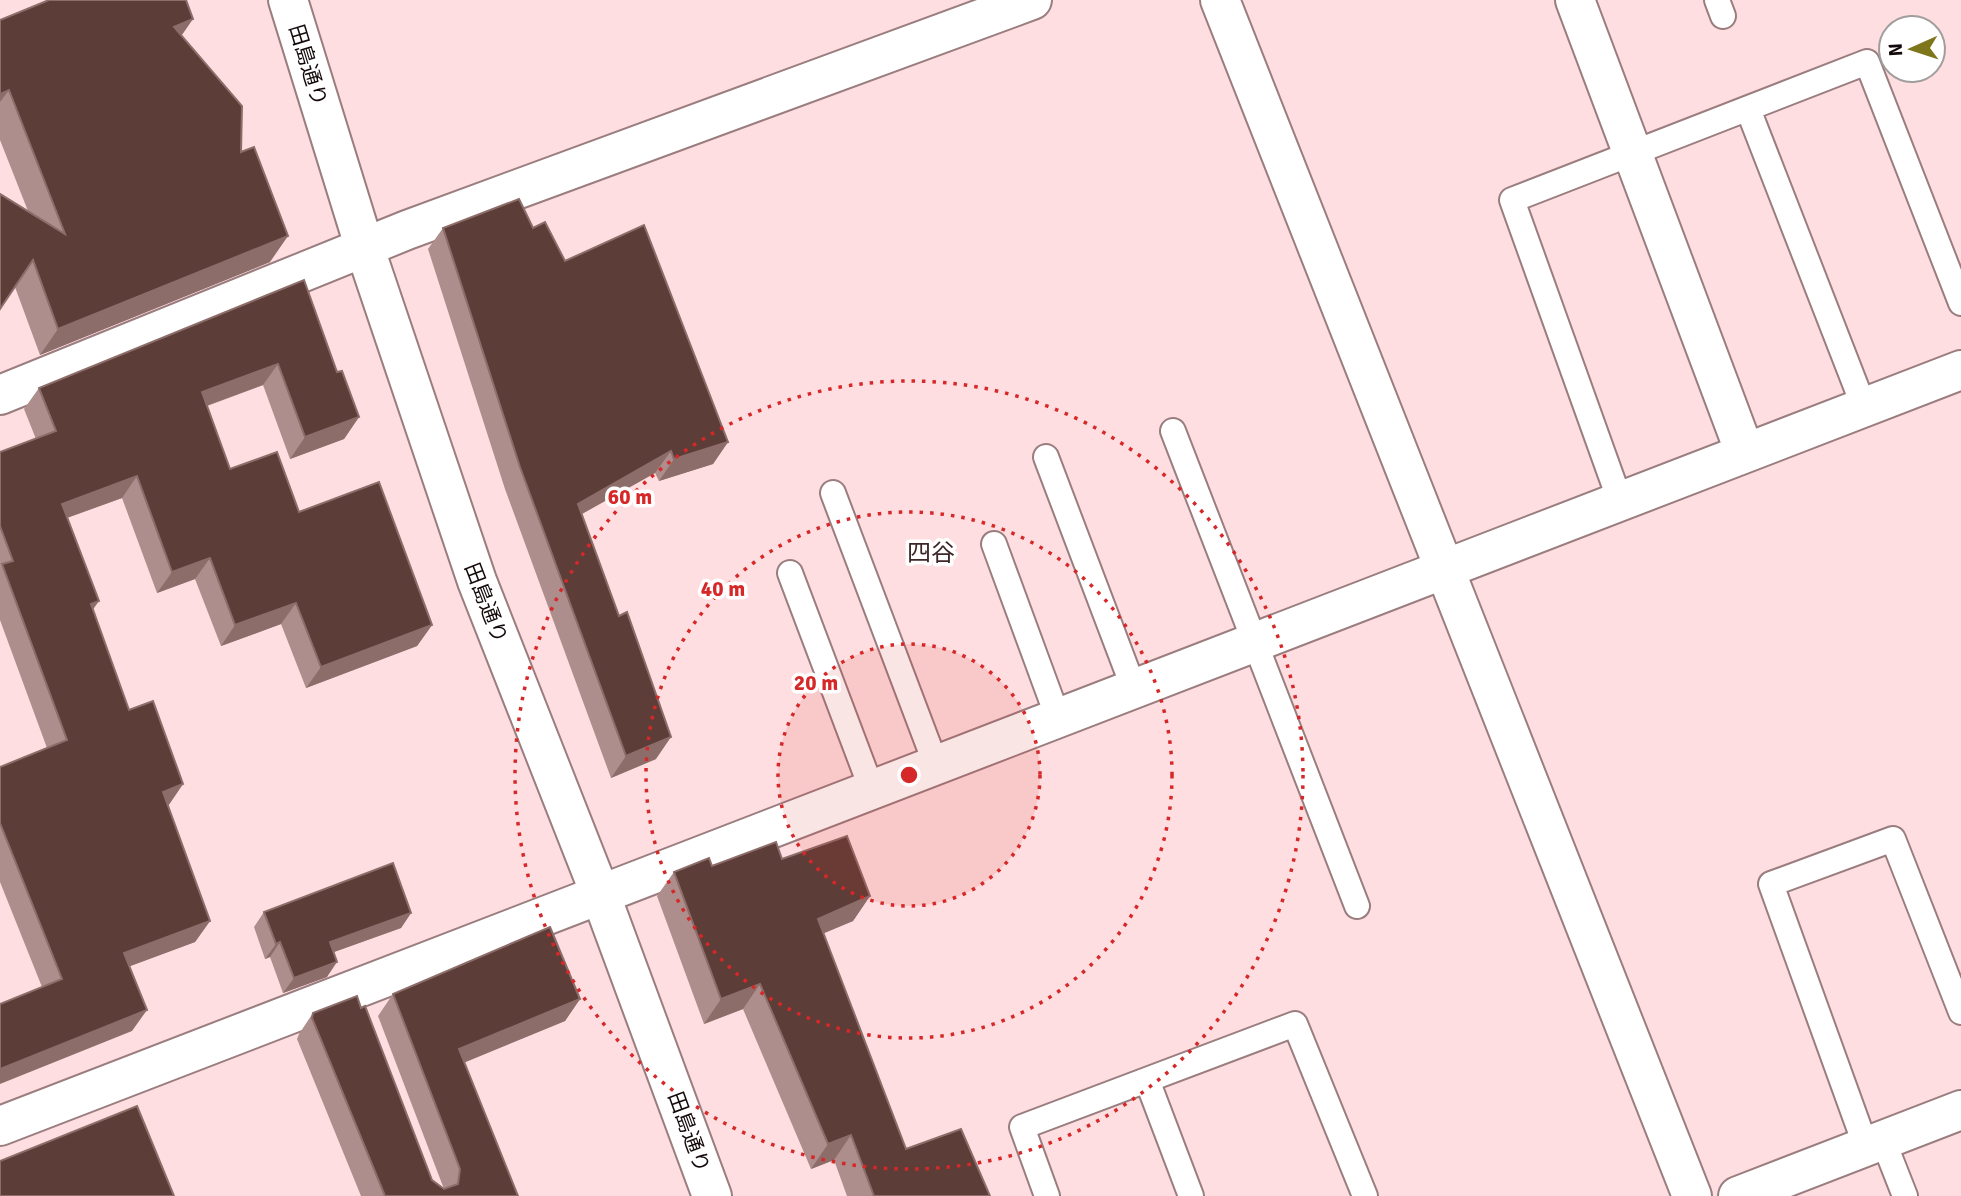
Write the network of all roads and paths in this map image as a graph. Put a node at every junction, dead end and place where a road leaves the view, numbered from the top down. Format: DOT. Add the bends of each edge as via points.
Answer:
graph roads {
  1 [pos="288,0"];
  2 [pos="1032,0"];
  3 [pos="1220,0"];
  4 [pos="1575,0"];
  5 [pos="1748,109"];
  6 [pos="1634,152"];
  7 [pos="365,249"];
  8 [pos="1961,303"];
  9 [pos="1961,370"];
  10 [pos="0,395"];
  11 [pos="1864,407"];
  12 [pos="1173,431"];
  13 [pos="1745,453"];
  14 [pos="1046,457"];
  15 [pos="833,493"];
  16 [pos="1620,501"];
  17 [pos="994,544"];
  18 [pos="1445,569"];
  19 [pos="790,573"];
  20 [pos="1255,642"];
  21 [pos="1134,689"];
  22 [pos="1058,718"];
  23 [pos="936,765"];
  24 [pos="872,790"];
  25 [pos="601,896"];
  26 [pos="1357,906"];
  27 [pos="1961,1012"];
  28 [pos="1147,1080"];
  29 [pos="1961,1110"];
  30 [pos="0,1126"];
  31 [pos="1875,1143"];
  32 [pos="712,1196"];
  33 [pos="1047,1196"];
  34 [pos="1191,1196"];
  35 [pos="1366,1196"];
  36 [pos="1692,1196"];
  37 [pos="1738,1196"];
  38 [pos="1905,1196"];
  1 -- 7 [label="street, 田島通り"];
  2 -- 7 [label="street"];
  3 -- 18 [label="street"];
  4 -- 6 [label="street"];
  5 -- 6 [label="lane"];
  5 -- 8 [label="lane" via="1867,62"];
  5 -- 11 [label="lane"];
  6 -- 13 [label="street"];
  6 -- 16 [label="lane" via="1512,200"];
  7 -- 10 [label="street"];
  7 -- 25 [label="street, 田島通り" via="477,581"];
  9 -- 11 [label="street"];
  11 -- 13 [label="street"];
  12 -- 20 [label="lane"];
  13 -- 16 [label="street"];
  14 -- 21 [label="lane"];
  15 -- 23 [label="lane"];
  16 -- 18 [label="street"];
  17 -- 22 [label="lane"];
  18 -- 20 [label="street"];
  18 -- 36 [label="street"];
  19 -- 24 [label="lane"];
  20 -- 21 [label="street"];
  20 -- 26 [label="lane"];
  21 -- 22 [label="street"];
  22 -- 23 [label="street"];
  23 -- 24 [label="street"];
  24 -- 25 [label="street"];
  25 -- 30 [label="street" via="357,1003"];
  25 -- 32 [label="street, 田島通り"];
  27 -- 31 [label="lane" via="1892,839 1771,884"];
  28 -- 33 [label="lane" via="1022,1127"];
  28 -- 34 [label="lane"];
  28 -- 35 [label="lane" via="1295,1024"];
  29 -- 31 [label="street"];
  31 -- 37 [label="street"];
  31 -- 38 [label="lane"];
}
